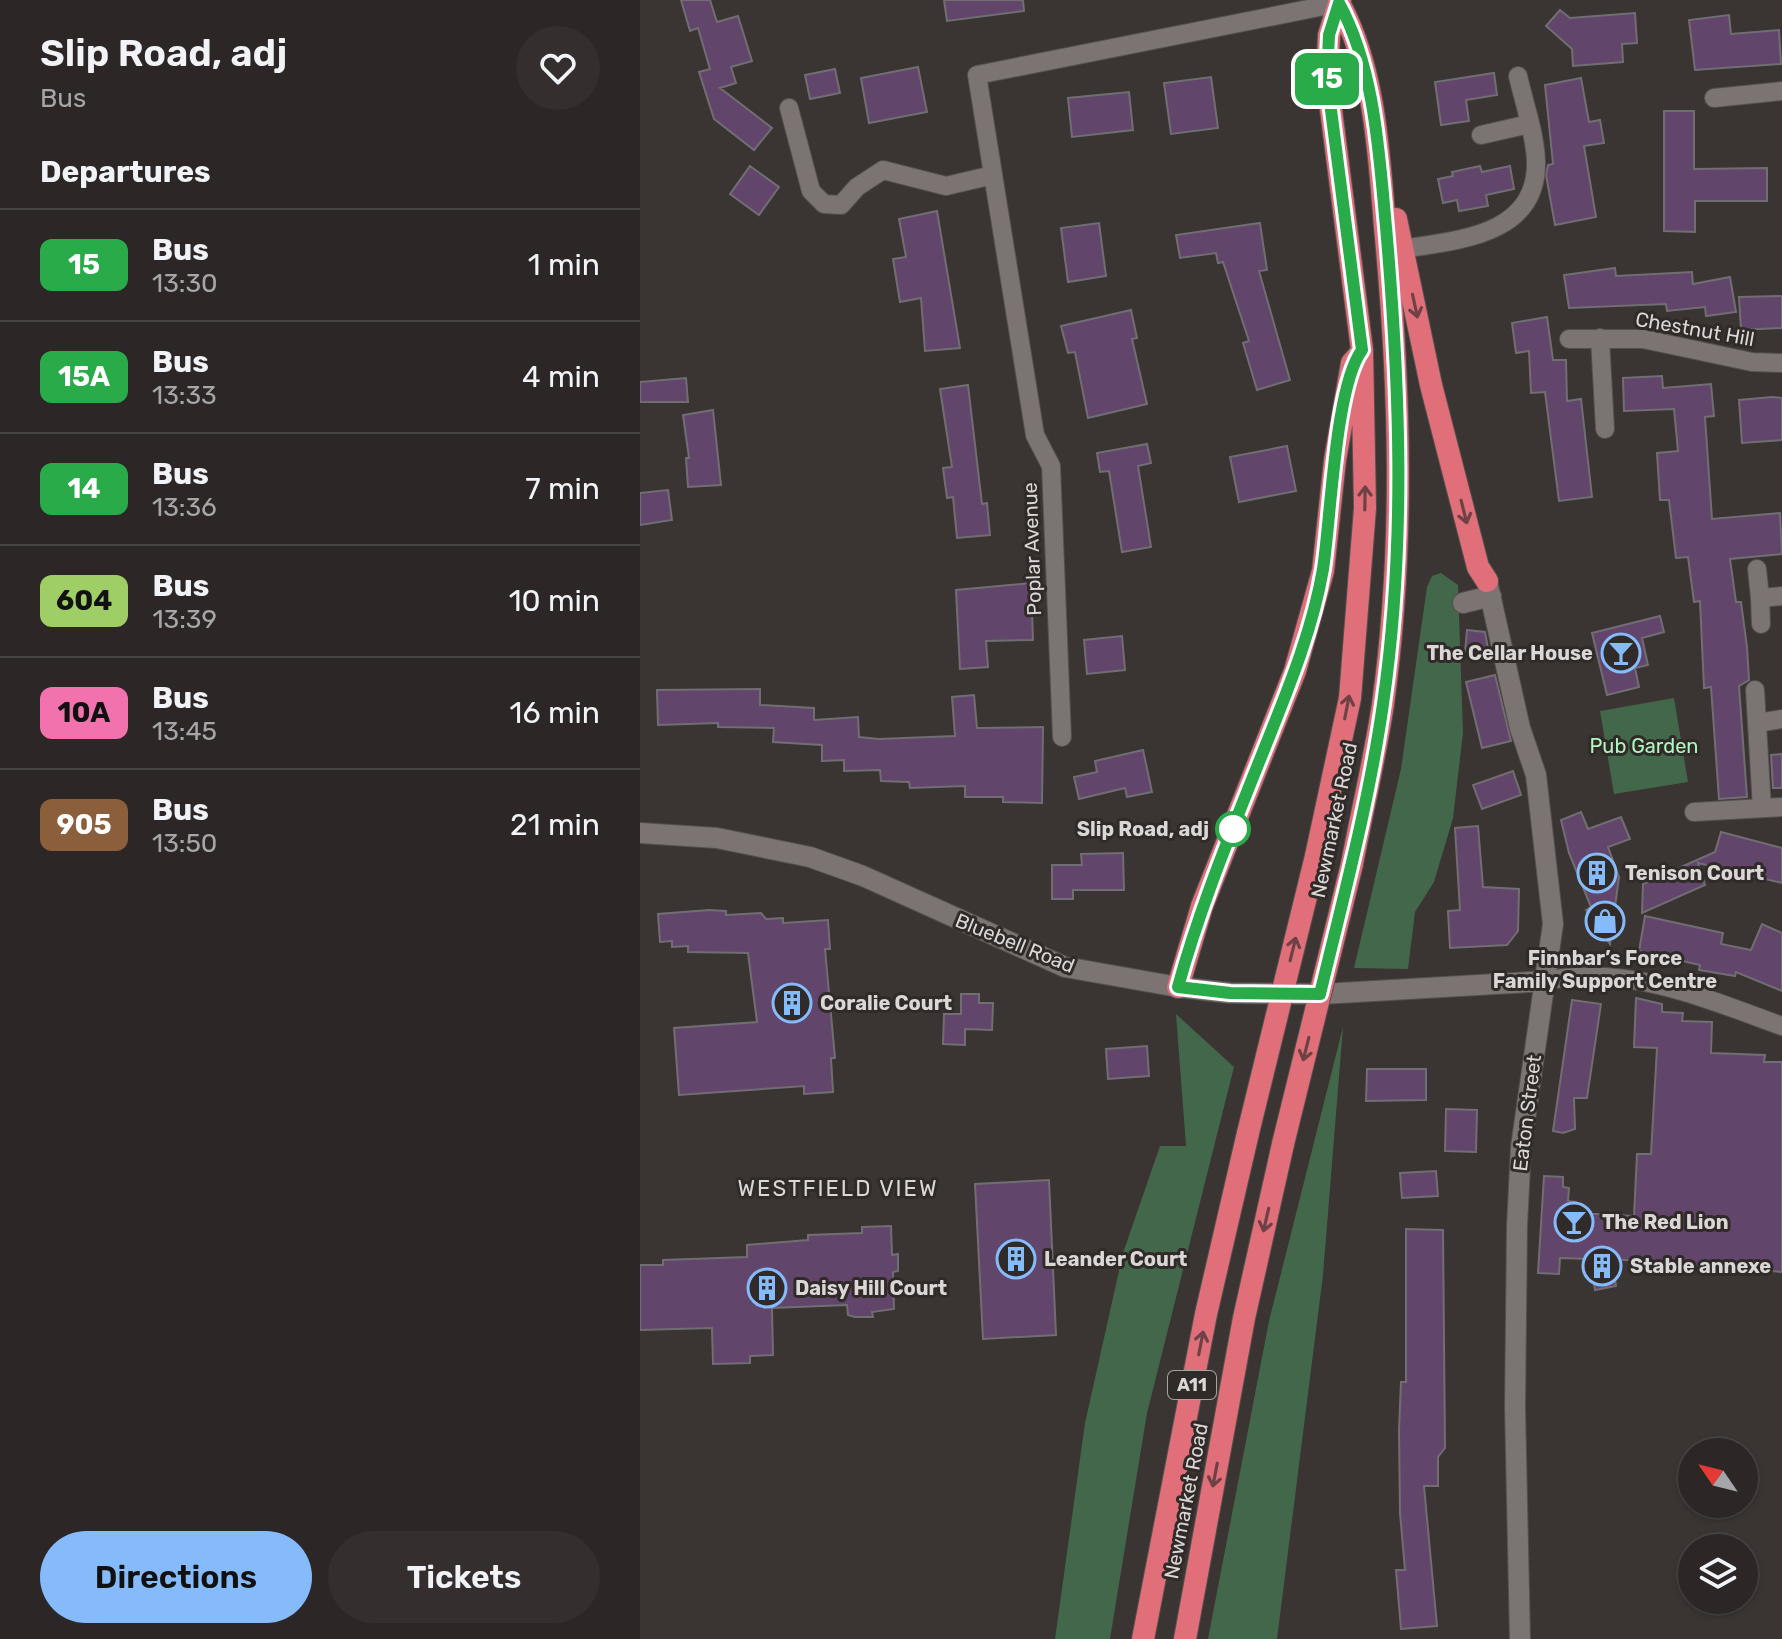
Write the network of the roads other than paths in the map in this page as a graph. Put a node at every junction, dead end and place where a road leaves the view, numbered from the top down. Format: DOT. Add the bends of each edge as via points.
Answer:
graph roads {
  1 [pos="1340,2"];
  2 [pos="1518,76"];
  3 [pos="1782,91"];
  4 [pos="1714,98"];
  5 [pos="789,108"];
  6 [pos="1529,124"];
  7 [pos="1481,135"];
  8 [pos="1378,148"];
  9 [pos="993,175"];
  10 [pos="1403,249"];
  11 [pos="1600,338"];
  12 [pos="1569,339"];
  13 [pos="1362,350"];
  14 [pos="1782,363"];
  15 [pos="1605,429"];
  16 [pos="1757,569"];
  17 [pos="1489,589"];
  18 [pos="1782,596"];
  19 [pos="1760,598"];
  20 [pos="1463,603"];
  21 [pos="1761,624"];
  22 [pos="1755,690"];
  23 [pos="1782,719"];
  24 [pos="1757,723"];
  25 [pos="1062,737"];
  26 [pos="1782,807"];
  27 [pos="1762,808"];
  28 [pos="1694,812"];
  29 [pos="640,833"];
  30 [pos="1546,981"];
  31 [pos="1178,987"];
  32 [pos="1782,1026"];
  33 [pos="1143,1639"];
  34 [pos="1185,1639"];
  35 [pos="1520,1639"];
  1 -- 8 [label="highway, Newmarket Road / A11" via="1353,28"];
  1 -- 9 [label="street, Poplar Avenue" via="977,75"];
  1 -- 13 [label="highway, Newmarket Road / A11" via="1329,35 1327,79"];
  2 -- 6 [label="street"];
  3 -- 4 [label="street"];
  5 -- 9 [label="street" via="811,191 824,204 841,205 883,170 946,186"];
  6 -- 7 [label="street"];
  6 -- 10 [label="street" via="1536,162 1530,195 1511,218 1468,239"];
  8 -- 10 [label="highway"];
  8 -- 34 [label="highway, Newmarket Road / A11, one-way, bridge" via="1398,381 1398,532 1383,704 1352,864 1244,1318"];
  9 -- 25 [label="street, Poplar Avenue" via="1035,435 1051,466"];
  10 -- 17 [label="highway, one-way" via="1431,385 1478,567"];
  11 -- 12 [label="street, Chestnut Hill"];
  11 -- 14 [label="street, Chestnut Hill" via="1643,339 1752,362"];
  11 -- 15 [label="street"];
  13 -- 31 [label="highway, A11" via="1352,363 1323,571 1295,671 1202,906"];
  33 -- 13 [label="highway, Newmarket Road / A11, one-way, bridge" via="1206,1314 1350,698 1365,508"];
  16 -- 19 [label="street"];
  17 -- 20 [label="street"];
  17 -- 30 [label="street, Eaton Street" via="1536,775 1553,924"];
  18 -- 19 [label="street"];
  19 -- 21 [label="street"];
  22 -- 24 [label="street"];
  23 -- 24 [label="street"];
  24 -- 27 [label="street"];
  26 -- 27 [label="street"];
  27 -- 28 [label="street"];
  29 -- 31 [label="street, Bluebell Road" via="717,838 810,857 1065,967"];
  30 -- 31 [label="street, Bluebell Road" via="1322,994"];
  30 -- 32 [label="street" via="1579,974 1657,985"];
  30 -- 35 [label="street, Eaton Street" via="1521,1147 1517,1226"];
}
